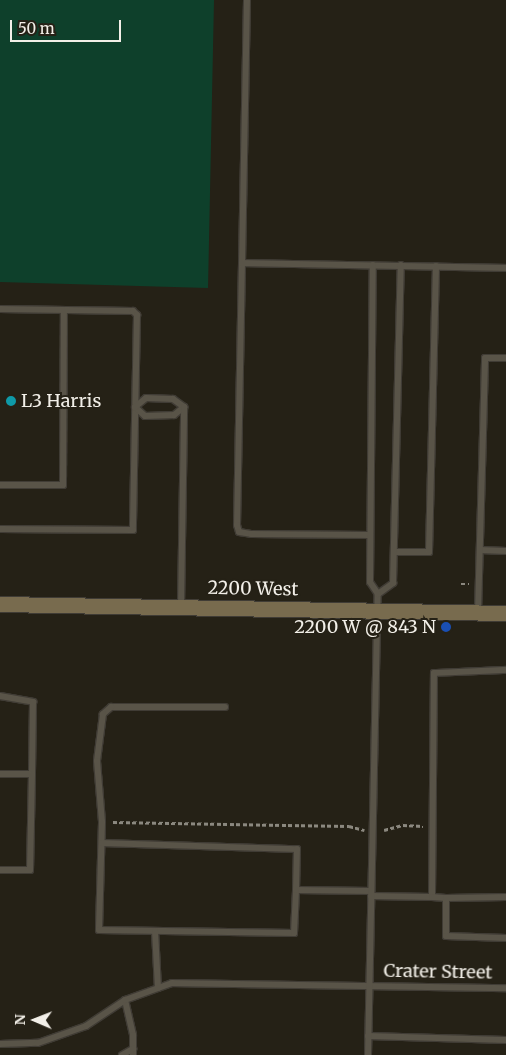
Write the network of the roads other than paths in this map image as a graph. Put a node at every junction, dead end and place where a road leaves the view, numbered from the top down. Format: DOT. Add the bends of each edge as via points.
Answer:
graph roads {
  1 [pos="247,0"];
  2 [pos="243,263"];
  3 [pos="373,265"];
  4 [pos="401,265"];
  5 [pos="436,266"];
  6 [pos="506,268"];
  7 [pos="0,309"];
  8 [pos="64,310"];
  9 [pos="506,358"];
  10 [pos="135,407"];
  11 [pos="184,407"];
  12 [pos="0,485"];
  13 [pos="0,529"];
  14 [pos="370,534"];
  15 [pos="480,550"];
  16 [pos="506,551"];
  17 [pos="394,552"];
  18 [pos="378,594"];
  19 [pos="0,604"];
  20 [pos="181,607"];
  21 [pos="377,610"];
  22 [pos="478,612"];
  23 [pos="506,613"];
  24 [pos="506,670"];
  25 [pos="0,696"];
  26 [pos="226,707"];
  27 [pos="0,774"];
  28 [pos="32,774"];
  29 [pos="102,844"];
  30 [pos="0,870"];
  31 [pos="296,890"];
  32 [pos="371,893"];
  33 [pos="506,897"];
  34 [pos="432,898"];
  35 [pos="446,898"];
  36 [pos="155,931"];
  37 [pos="506,938"];
  38 [pos="370,985"];
  39 [pos="158,988"];
  40 [pos="506,988"];
  41 [pos="125,1000"];
  42 [pos="368,1036"];
  43 [pos="506,1040"];
  44 [pos="0,1044"];
  45 [pos="133,1052"];
  46 [pos="122,1055"];
  47 [pos="368,1055"];
  1 -- 2 [label="lane"];
  2 -- 3 [label="lane"];
  2 -- 14 [label="lane" via="239,532"];
  3 -- 4 [label="lane"];
  3 -- 14 [label="lane"];
  4 -- 5 [label="lane"];
  4 -- 17 [label="lane"];
  5 -- 6 [label="lane"];
  5 -- 17 [label="lane" via="429,552"];
  7 -- 8 [label="lane"];
  8 -- 10 [label="lane" via="133,311 137,315"];
  8 -- 12 [label="lane" via="63,485"];
  9 -- 15 [label="lane" via="485,358"];
  10 -- 11 [label="lane" via="146,398 173,399"];
  10 -- 11 [label="lane" via="145,416 174,416"];
  10 -- 13 [label="lane" via="132,530"];
  11 -- 20 [label="lane"];
  14 -- 18 [label="lane" via="370,582"];
  15 -- 16 [label="lane"];
  15 -- 22 [label="lane"];
  17 -- 18 [label="lane" via="393,583"];
  18 -- 21 [label="lane"];
  19 -- 20 [label="street, 2200 West"];
  20 -- 21 [label="street, 2200 West"];
  21 -- 22 [label="street, 2200 West"];
  21 -- 32 [label="lane"];
  22 -- 23 [label="street, 2200 West"];
  24 -- 34 [label="lane" via="434,672"];
  25 -- 28 [label="lane" via="32,702"];
  26 -- 29 [label="lane" via="111,707 103,714 97,761"];
  27 -- 28 [label="lane"];
  28 -- 30 [label="lane" via="30,870"];
  29 -- 31 [label="lane" via="297,849"];
  29 -- 36 [label="lane" via="99,930"];
  31 -- 32 [label="lane"];
  31 -- 36 [label="lane" via="294,933"];
  32 -- 34 [label="lane"];
  32 -- 38 [label="lane"];
  33 -- 35 [label="lane"];
  34 -- 35 [label="lane"];
  35 -- 37 [label="lane" via="446,936"];
  36 -- 39 [label="lane"];
  38 -- 39 [label="lane, Crater Street" via="172,983"];
  38 -- 40 [label="lane, Crater Street"];
  38 -- 42 [label="lane"];
  39 -- 41 [label="lane, Crater Street"];
  41 -- 44 [label="lane, Crater Street" via="78,1029 38,1043"];
  41 -- 45 [label="lane"];
  42 -- 43 [label="lane"];
  42 -- 47 [label="lane"];
  45 -- 46 [label="lane"];
}
